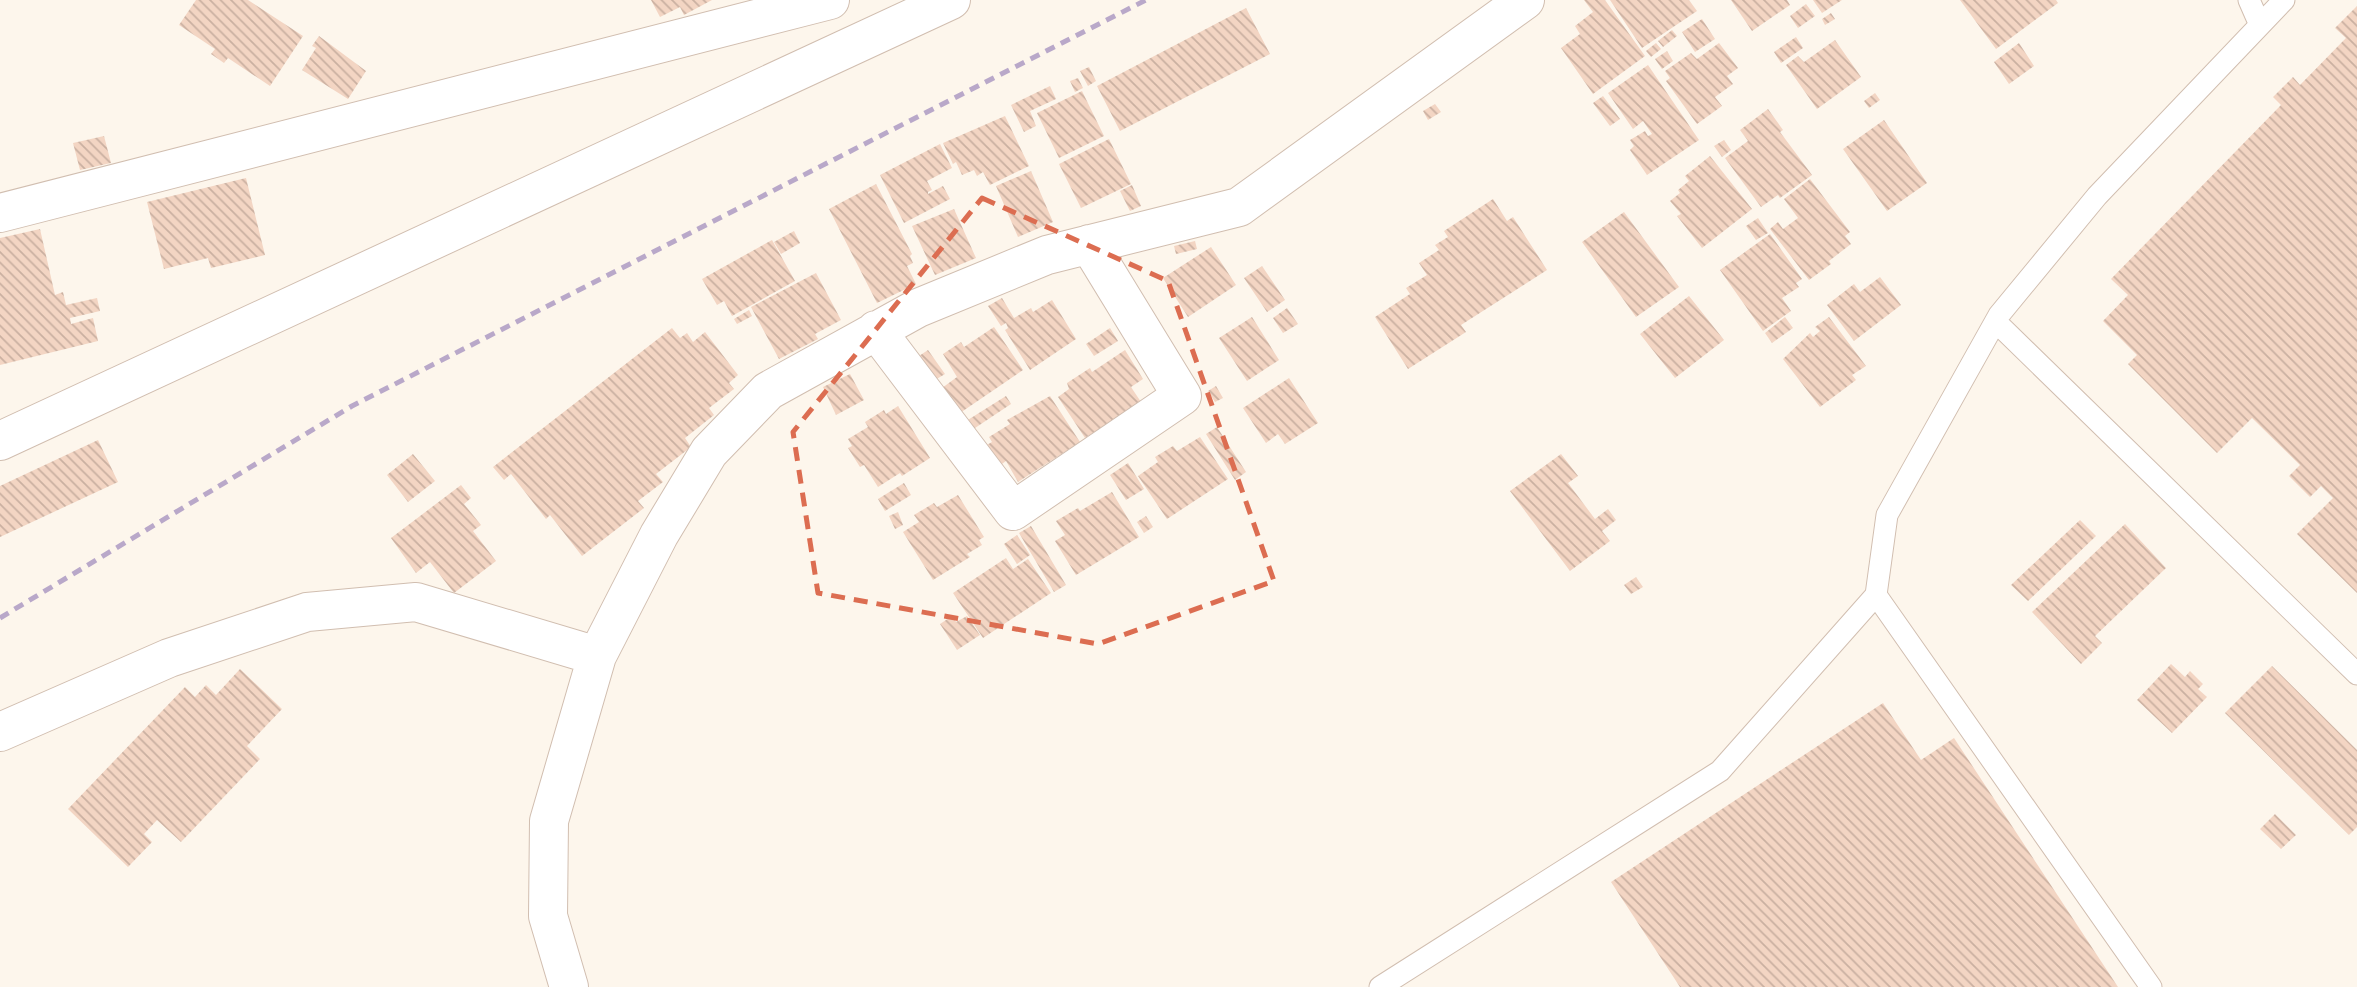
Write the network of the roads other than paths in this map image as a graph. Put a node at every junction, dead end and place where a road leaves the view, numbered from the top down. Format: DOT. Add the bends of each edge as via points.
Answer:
graph roads {
  1 [pos="830,0"];
  2 [pos="951,0"];
  3 [pos="1525,0"];
  4 [pos="2249,0"];
  5 [pos="2284,0"];
  6 [pos="741,12"];
  7 [pos="2260,25"];
  8 [pos="0,213"];
  9 [pos="1089,244"];
  10 [pos="1996,322"];
  11 [pos="876,330"];
  12 [pos="0,441"];
  13 [pos="1876,595"];
  14 [pos="597,656"];
  15 [pos="2357,674"];
  16 [pos="0,732"];
  17 [pos="569,987"];
  18 [pos="1380,987"];
  19 [pos="2151,987"];
  1 -- 6 [label="street"];
  2 -- 12 [label="street"];
  3 -- 9 [label="street" via="1239,207"];
  4 -- 7 [label="lane"];
  5 -- 7 [label="lane"];
  6 -- 8 [label="street"];
  7 -- 10 [label="lane" via="2097,196"];
  9 -- 11 [label="street" via="1047,255"];
  9 -- 11 [label="street" via="1182,396 1013,511"];
  10 -- 13 [label="lane" via="1887,515"];
  10 -- 15 [label="lane"];
  11 -- 14 [label="street" via="768,391 709,452 659,535"];
  13 -- 18 [label="lane" via="1720,771"];
  13 -- 19 [label="lane"];
  14 -- 16 [label="street" via="416,602 307,612 169,658"];
  14 -- 17 [label="street" via="550,821 548,916"];
}
